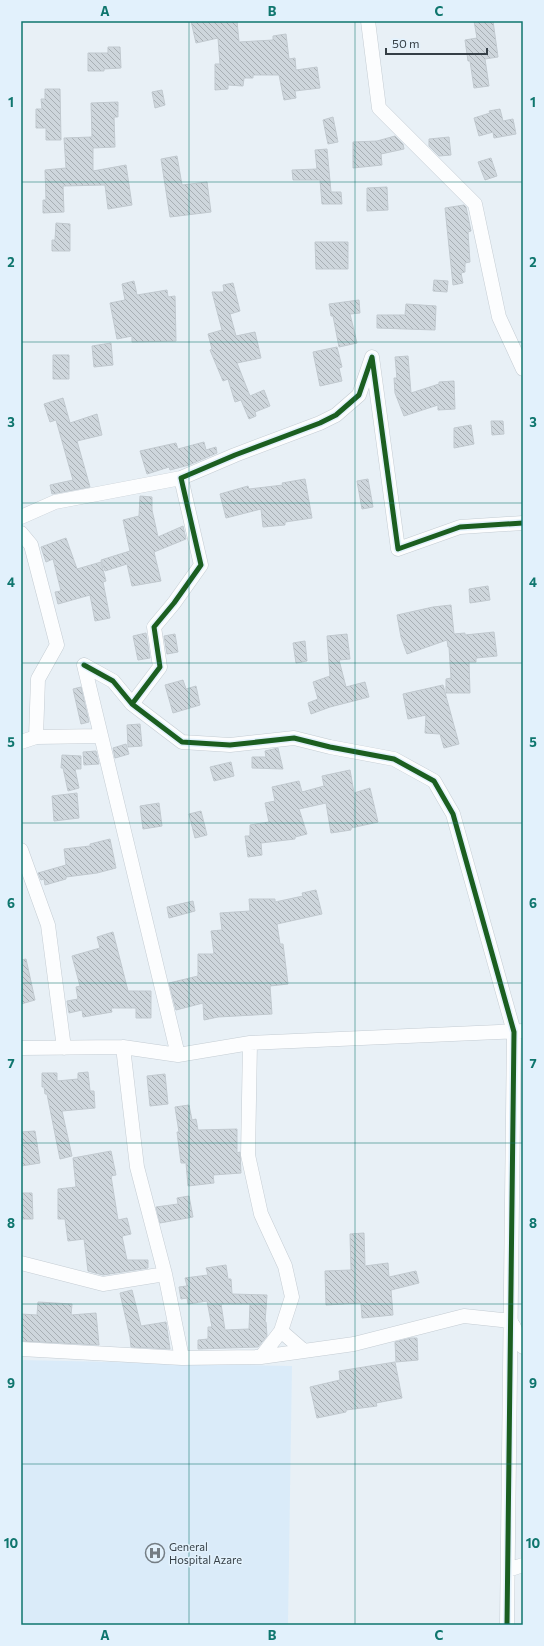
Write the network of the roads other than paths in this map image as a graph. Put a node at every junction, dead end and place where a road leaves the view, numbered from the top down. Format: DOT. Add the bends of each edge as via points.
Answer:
graph roads {
  1 [pos="368,21"];
  2 [pos="523,369"];
  3 [pos="181,478"];
  4 [pos="21,517"];
  5 [pos="523,523"];
  6 [pos="21,533"];
  7 [pos="132,704"];
  8 [pos="101,736"];
  9 [pos="36,737"];
  10 [pos="21,742"];
  11 [pos="21,850"];
  12 [pos="519,1031"];
  13 [pos="250,1043"];
  14 [pos="123,1047"];
  15 [pos="21,1048"];
  16 [pos="64,1048"];
  17 [pos="178,1055"];
  18 [pos="21,1263"];
  19 [pos="165,1274"];
  20 [pos="511,1321"];
  21 [pos="281,1331"];
  22 [pos="523,1347"];
  23 [pos="21,1348"];
  24 [pos="304,1351"];
  25 [pos="261,1357"];
  26 [pos="182,1358"];
  27 [pos="523,1565"];
  28 [pos="508,1570"];
  29 [pos="507,1625"];
  1 -- 2 [label="street" via="379,108 475,204 499,317"];
  3 -- 4 [label="street" via="55,502"];
  3 -- 5 [label="street" via="336,415 359,395 372,357 398,549 460,527"];
  3 -- 7 [label="street" via="201,566 154,627 160,667"];
  6 -- 9 [label="street" via="31,545 57,646 38,679"];
  7 -- 8 [label="street" via="113,681 84,665"];
  7 -- 12 [label="street" via="182,742 230,745 294,738 394,759 434,781 453,814"];
  8 -- 9 [label="street"];
  8 -- 17 [label="street"];
  9 -- 10 [label="street"];
  11 -- 16 [label="street" via="48,925"];
  12 -- 13 [label="street"];
  12 -- 20 [label="street"];
  13 -- 17 [label="street"];
  13 -- 21 [label="street" via="248,1155 261,1214 285,1266 292,1297"];
  14 -- 16 [label="street"];
  14 -- 17 [label="street"];
  14 -- 19 [label="street" via="137,1167"];
  15 -- 16 [label="street"];
  18 -- 19 [label="street" via="103,1284"];
  19 -- 26 [label="street"];
  20 -- 22 [label="street"];
  20 -- 24 [label="street" via="464,1316 354,1344"];
  20 -- 28 [label="street"];
  21 -- 24 [label="street"];
  21 -- 25 [label="street"];
  23 -- 26 [label="street"];
  24 -- 25 [label="street"];
  25 -- 26 [label="street"];
  27 -- 28 [label="street"];
  28 -- 29 [label="street"];
}
